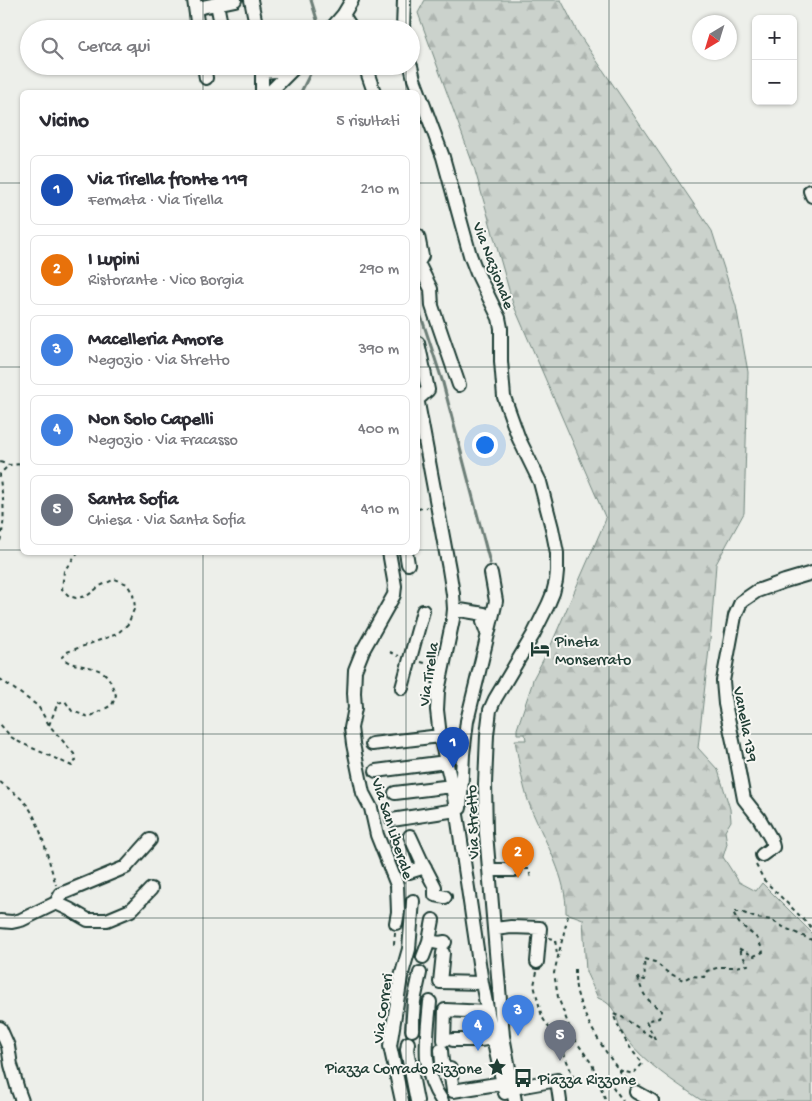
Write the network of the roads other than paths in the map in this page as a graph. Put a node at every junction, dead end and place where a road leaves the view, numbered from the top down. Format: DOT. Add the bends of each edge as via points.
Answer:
graph roads {
  1 [pos="235,0"];
  2 [pos="251,0"];
  3 [pos="352,0"];
  4 [pos="404,0"];
  5 [pos="198,4"];
  6 [pos="217,4"];
  7 [pos="343,15"];
  8 [pos="198,20"];
  9 [pos="220,20"];
  10 [pos="254,20"];
  11 [pos="339,20"];
  12 [pos="346,20"];
  13 [pos="403,20"];
  14 [pos="262,75"];
  15 [pos="287,75"];
  16 [pos="368,75"];
  17 [pos="414,75"];
  18 [pos="262,90"];
  19 [pos="272,90"];
  20 [pos="373,90"];
  21 [pos="419,90"];
  22 [pos="420,94"];
  23 [pos="420,246"];
  24 [pos="420,260"];
  25 [pos="420,274"];
  26 [pos="420,352"];
  27 [pos="459,385"];
  28 [pos="420,397"];
  29 [pos="420,414"];
  30 [pos="390,555"];
  31 [pos="491,572"];
  32 [pos="812,574"];
  33 [pos="553,593"];
  34 [pos="454,609"];
  35 [pos="423,611"];
  36 [pos="488,636"];
  37 [pos="402,688"];
  38 [pos="440,736"];
  39 [pos="372,744"];
  40 [pos="446,762"];
  41 [pos="376,771"];
  42 [pos="452,786"];
  43 [pos="395,793"];
  44 [pos="457,816"];
  45 [pos="392,820"];
  46 [pos="410,836"];
  47 [pos="150,840"];
  48 [pos="397,840"];
  49 [pos="762,855"];
  50 [pos="425,867"];
  51 [pos="488,870"];
  52 [pos="515,870"];
  53 [pos="151,889"];
  54 [pos="445,897"];
  55 [pos="413,901"];
  56 [pos="56,903"];
  57 [pos="433,920"];
  58 [pos="0,921"];
  59 [pos="396,923"];
  60 [pos="495,929"];
  61 [pos="429,941"];
  62 [pos="424,958"];
  63 [pos="537,962"];
  64 [pos="420,973"];
  65 [pos="482,983"];
  66 [pos="501,996"];
  67 [pos="430,1002"];
  68 [pos="490,1016"];
  69 [pos="394,1018"];
  70 [pos="0,1028"];
  71 [pos="412,1030"];
  72 [pos="498,1037"];
  73 [pos="408,1043"];
  74 [pos="446,1043"];
  75 [pos="389,1066"];
  76 [pos="503,1085"];
  77 [pos="636,1092"];
  78 [pos="22,1101"];
  79 [pos="402,1101"];
  80 [pos="417,1101"];
  81 [pos="442,1101"];
  82 [pos="507,1101"];
  83 [pos="515,1101"];
  84 [pos="560,1101"];
  85 [pos="652,1101"];
  1 -- 6 [label="street"];
  2 -- 10 [label="street"];
  3 -- 7 [label="street"];
  4 -- 13 [label="street"];
  5 -- 6 [label="street"];
  5 -- 8 [label="street"];
  6 -- 9 [label="street"];
  7 -- 11 [label="street"];
  7 -- 12 [label="street"];
  14 -- 18 [label="street"];
  15 -- 19 [label="street"];
  16 -- 20 [label="street"];
  17 -- 21 [label="street, Via Nazionale"];
  22 -- 33 [label="street, Via Nazionale" via="437,139 470,255 499,318 504,397 519,439 540,482 557,552"];
  23 -- 24 [label="street"];
  25 -- 27 [label="street" via="431,289 432,306"];
  26 -- 28 [label="street" via="428,390"];
  29 -- 34 [label="street, Via Tirella"];
  30 -- 59 [label="street, Via San Liberale" via="394,595 355,670 351,728 363,793 396,885"];
  31 -- 36 [label="street" via="496,601"];
  32 -- 49 [label="street, Vanella 139" via="757,592 741,602 735,616 723,681 744,799 760,818 773,847"];
  33 -- 51 [label="street, Via Stretto" via="490,710 485,784"];
  34 -- 36 [label="street" via="484,614"];
  34 -- 38 [label="street, Via Tirella" via="438,691"];
  35 -- 37 [label="street"];
  36 -- 44 [label="street" via="467,721 462,797"];
  38 -- 39 [label="street"];
  38 -- 40 [label="street, Via Tirella"];
  40 -- 41 [label="street"];
  40 -- 42 [label="street, Via Tirella"];
  42 -- 43 [label="street"];
  42 -- 44 [label="street, Via Tirella"];
  44 -- 45 [label="street"];
  44 -- 65 [label="street, Via Tirella"];
  46 -- 50 [label="street"];
  47 -- 56 [label="street" via="126,866 61,894"];
  48 -- 50 [label="street" via="409,872"];
  50 -- 54 [label="street" via="435,887 435,896"];
  51 -- 52 [label="street"];
  51 -- 60 [label="street, Via Stretto"];
  53 -- 56 [label="street" via="131,910 107,920 88,920"];
  55 -- 69 [label="street, Via Correri" via="409,949"];
  56 -- 58 [label="street" via="20,920"];
  57 -- 61 [label="street"];
  60 -- 63 [label="street" via="540,928"];
  60 -- 66 [label="street, Via Stretto"];
  61 -- 62 [label="street"];
  61 -- 65 [label="street" via="444,947 440,982"];
  64 -- 71 [label="street"];
  65 -- 68 [label="street, Via Tirella"];
  66 -- 68 [label="street"];
  66 -- 72 [label="street, Via Stretto"];
  67 -- 81 [label="street" via="426,1063 434,1090"];
  68 -- 72 [label="street, Via Tirella"];
  68 -- 74 [label="street" via="445,1010"];
  69 -- 75 [label="street" via="390,1017 385,1049"];
  69 -- 79 [label="street, Via Correri" via="390,1046"];
  70 -- 78 [label="street"];
  72 -- 74 [label="street"];
  72 -- 76 [label="street"];
  73 -- 80 [label="street"];
  74 -- 76 [label="street" via="442,1062 445,1068 450,1069 453,1091"];
  76 -- 82 [label="street"];
  76 -- 83 [label="street"];
  76 -- 84 [label="street" via="556,1080"];
  77 -- 85 [label="street"];
}
